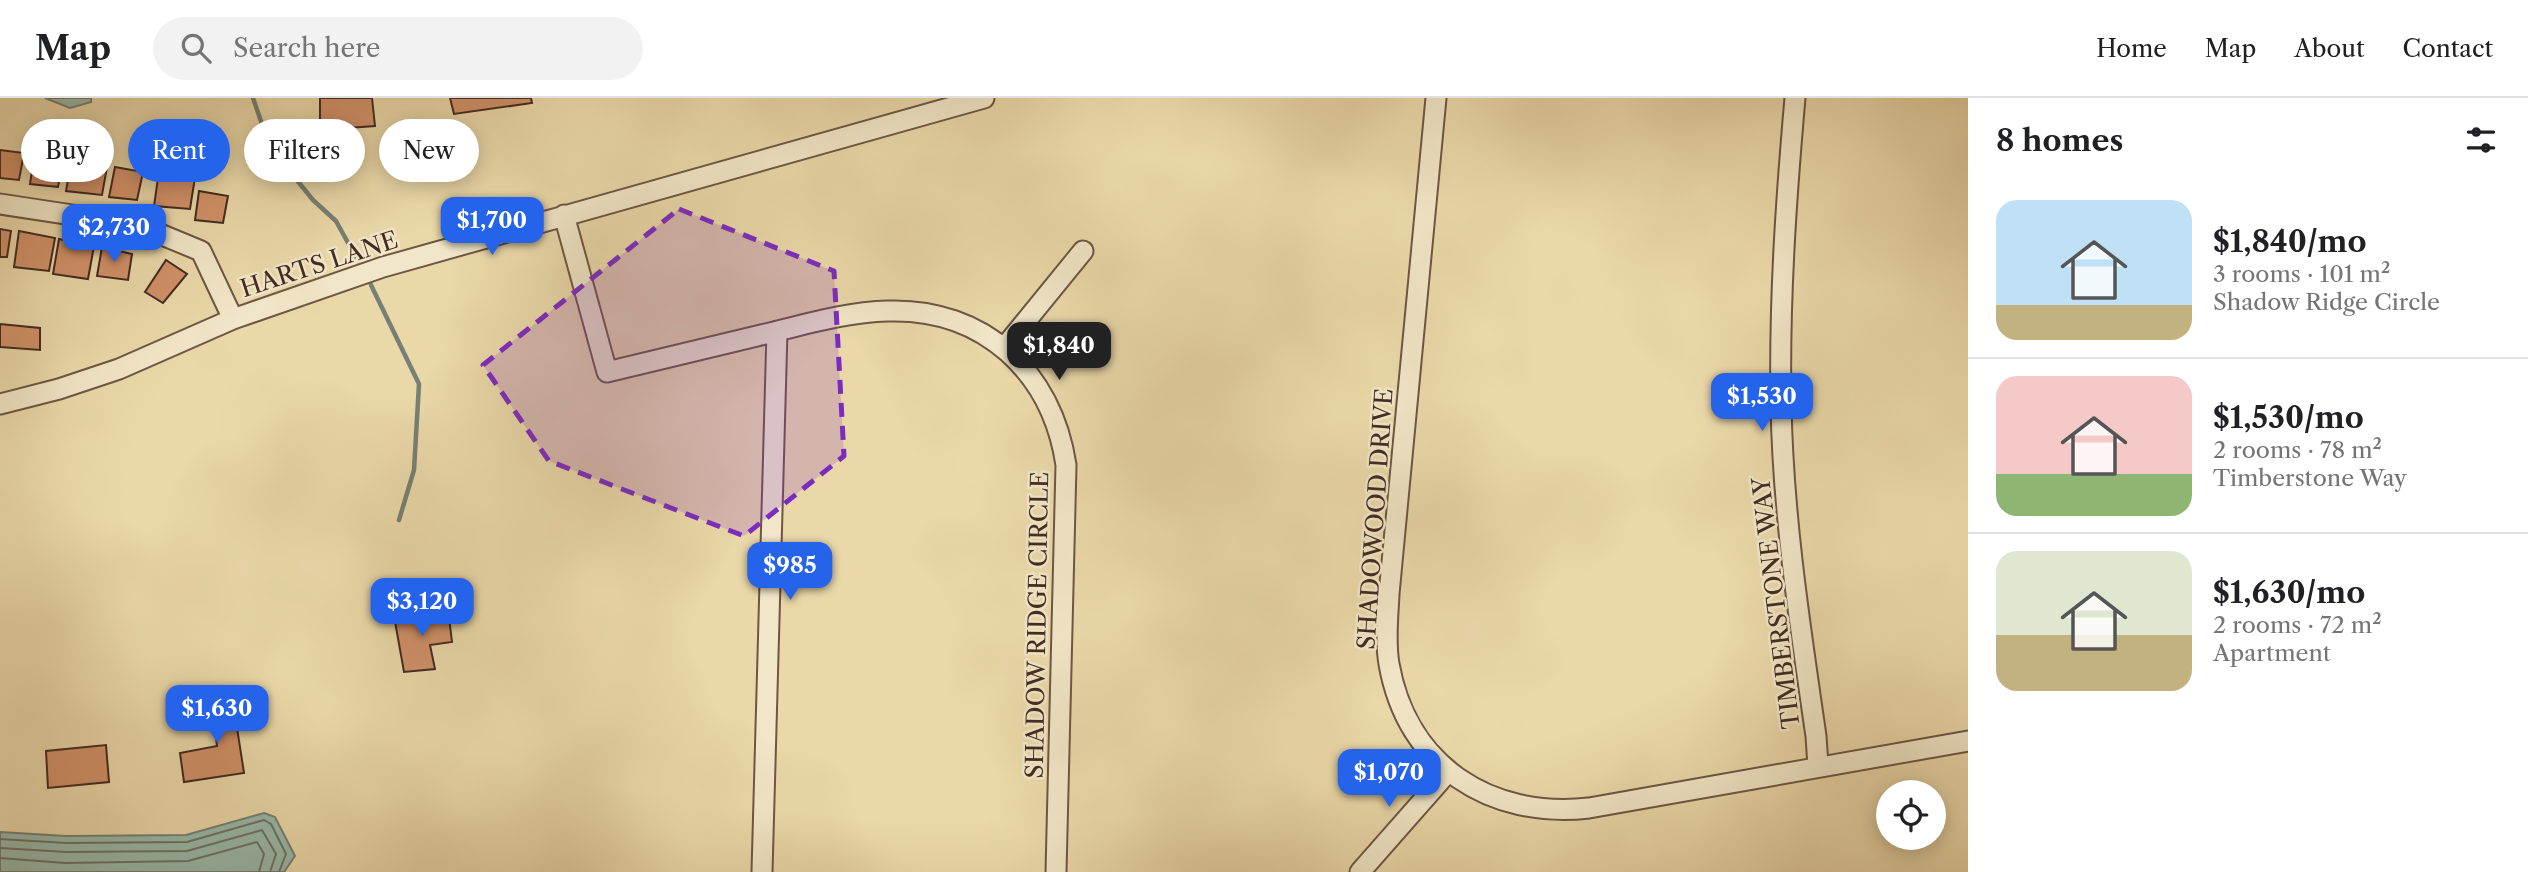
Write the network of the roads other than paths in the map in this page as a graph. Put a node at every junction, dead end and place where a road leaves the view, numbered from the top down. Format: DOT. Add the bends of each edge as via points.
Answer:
graph roads {
  1 [pos="984,98"];
  2 [pos="1436,98"];
  3 [pos="1795,98"];
  4 [pos="962,101"];
  5 [pos="0,204"];
  6 [pos="564,215"];
  7 [pos="1083,251"];
  8 [pos="233,319"];
  9 [pos="777,331"];
  10 [pos="1004,348"];
  11 [pos="0,404"];
  12 [pos="1968,741"];
  13 [pos="1818,766"];
  14 [pos="1448,772"];
  15 [pos="762,872"];
  16 [pos="1056,872"];
  17 [pos="1360,872"];
  1 -- 4 [label="street, HARTS LANE"];
  2 -- 14 [label="street, SHADOWOOD DRIVE" via="1387,646 1393,681 1411,726"];
  3 -- 13 [label="street, TIMBERSTONE WAY" via="1780,302 1781,405 1788,519"];
  4 -- 6 [label="street, HARTS LANE"];
  5 -- 8 [label="street" via="138,225 201,251"];
  6 -- 8 [label="street, HARTS LANE" via="383,267"];
  6 -- 9 [label="street, SHADOW RIDGE CIRCLE" via="607,372"];
  7 -- 10 [label="street"];
  8 -- 11 [label="street, HARTS LANE" via="119,369"];
  9 -- 10 [label="street, SHADOW RIDGE CIRCLE" via="861,313 916,311 952,319"];
  9 -- 15 [label="street"];
  10 -- 16 [label="street, SHADOW RIDGE CIRCLE" via="1046,400 1066,465"];
  12 -- 13 [label="street, SHADOWOOD DRIVE"];
  13 -- 14 [label="street, SHADOWOOD DRIVE" via="1569,810 1516,805 1485,794"];
  14 -- 17 [label="street"];
}
